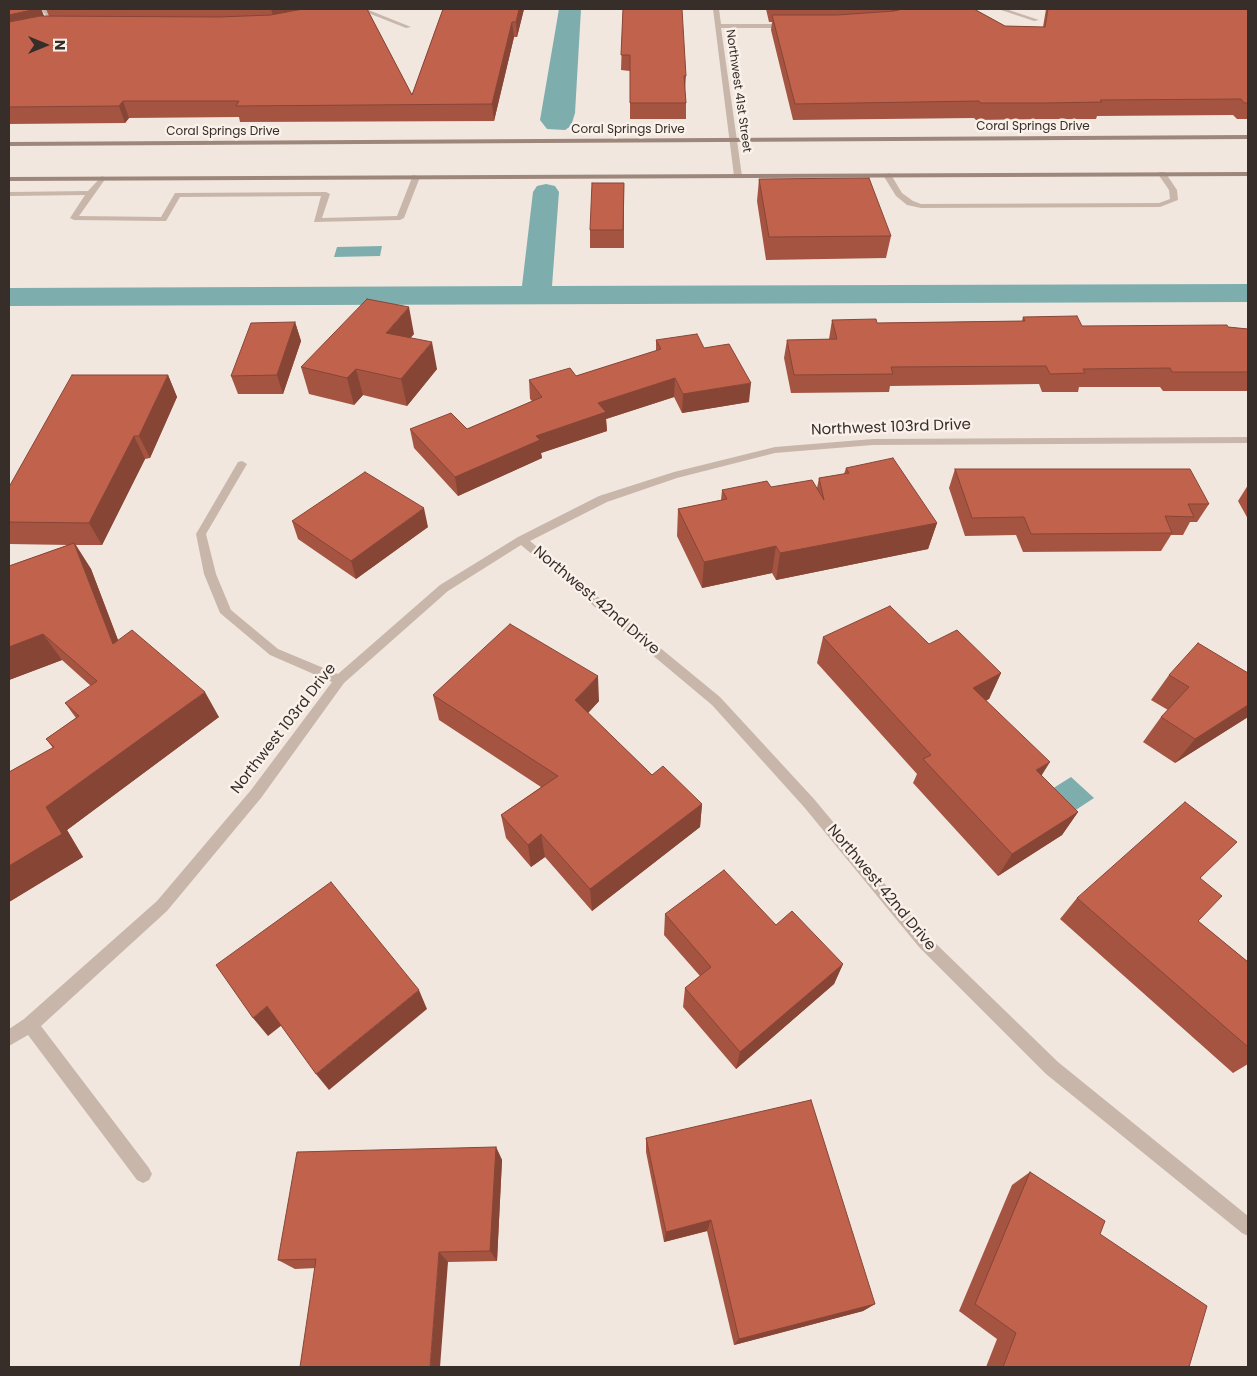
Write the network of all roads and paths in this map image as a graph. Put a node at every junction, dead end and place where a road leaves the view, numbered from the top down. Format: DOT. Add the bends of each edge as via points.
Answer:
graph roads {
  1 [pos="43,9"];
  2 [pos="360,9"];
  3 [pos="716,9"];
  4 [pos="1001,9"];
  5 [pos="351,11"];
  6 [pos="1036,20"];
  7 [pos="718,26"];
  8 [pos="796,26"];
  9 [pos="46,27"];
  10 [pos="56,27"];
  11 [pos="408,27"];
  12 [pos="37,29"];
  13 [pos="1248,137"];
  14 [pos="734,141"];
  15 [pos="9,144"];
  16 [pos="1162,174"];
  17 [pos="1248,174"];
  18 [pos="887,175"];
  19 [pos="738,176"];
  20 [pos="416,177"];
  21 [pos="102,178"];
  22 [pos="9,179"];
  23 [pos="9,194"];
  24 [pos="90,194"];
  25 [pos="1248,440"];
  26 [pos="242,464"];
  27 [pos="522,540"];
  28 [pos="340,680"];
  29 [pos="30,1025"];
  30 [pos="9,1038"];
  31 [pos="143,1174"];
  32 [pos="1248,1226"];
  1 -- 9 [label="street" via="49,15"];
  2 -- 5 [label="street"];
  2 -- 11 [label="street"];
  3 -- 7 [label="street, Northwest 41st Street"];
  4 -- 6 [label="street"];
  7 -- 8 [label="street"];
  7 -- 14 [label="street, Northwest 41st Street"];
  9 -- 10 [label="street"];
  9 -- 12 [label="street"];
  13 -- 14 [label="main road, Coral Springs Drive"];
  14 -- 15 [label="main road, Coral Springs Drive"];
  14 -- 19 [label="street, Northwest 41st Street"];
  16 -- 17 [label="main road"];
  16 -- 18 [label="main road"];
  16 -- 18 [label="street" via="1174,200 1160,205 981,206 921,206 910,203 899,194"];
  18 -- 19 [label="main road"];
  19 -- 20 [label="main road"];
  20 -- 21 [label="main road"];
  20 -- 24 [label="street" via="400,218 317,220 326,194 178,195 163,219 74,218"];
  21 -- 22 [label="main road"];
  21 -- 24 [label="street"];
  23 -- 24 [label="street"];
  25 -- 27 [label="street, Northwest 103rd Drive" via="873,442 775,450 674,476 603,499"];
  26 -- 28 [label="street" via="201,534 210,574 226,613 274,652"];
  27 -- 28 [label="street, Northwest 103rd Drive" via="444,588"];
  27 -- 32 [label="street, Northwest 42nd Drive" via="716,701 810,804 924,942 1052,1068"];
  28 -- 29 [label="street, Northwest 103rd Drive" via="256,794 162,906"];
  29 -- 30 [label="street, Northwest 103rd Drive"];
  29 -- 31 [label="street"];
}
